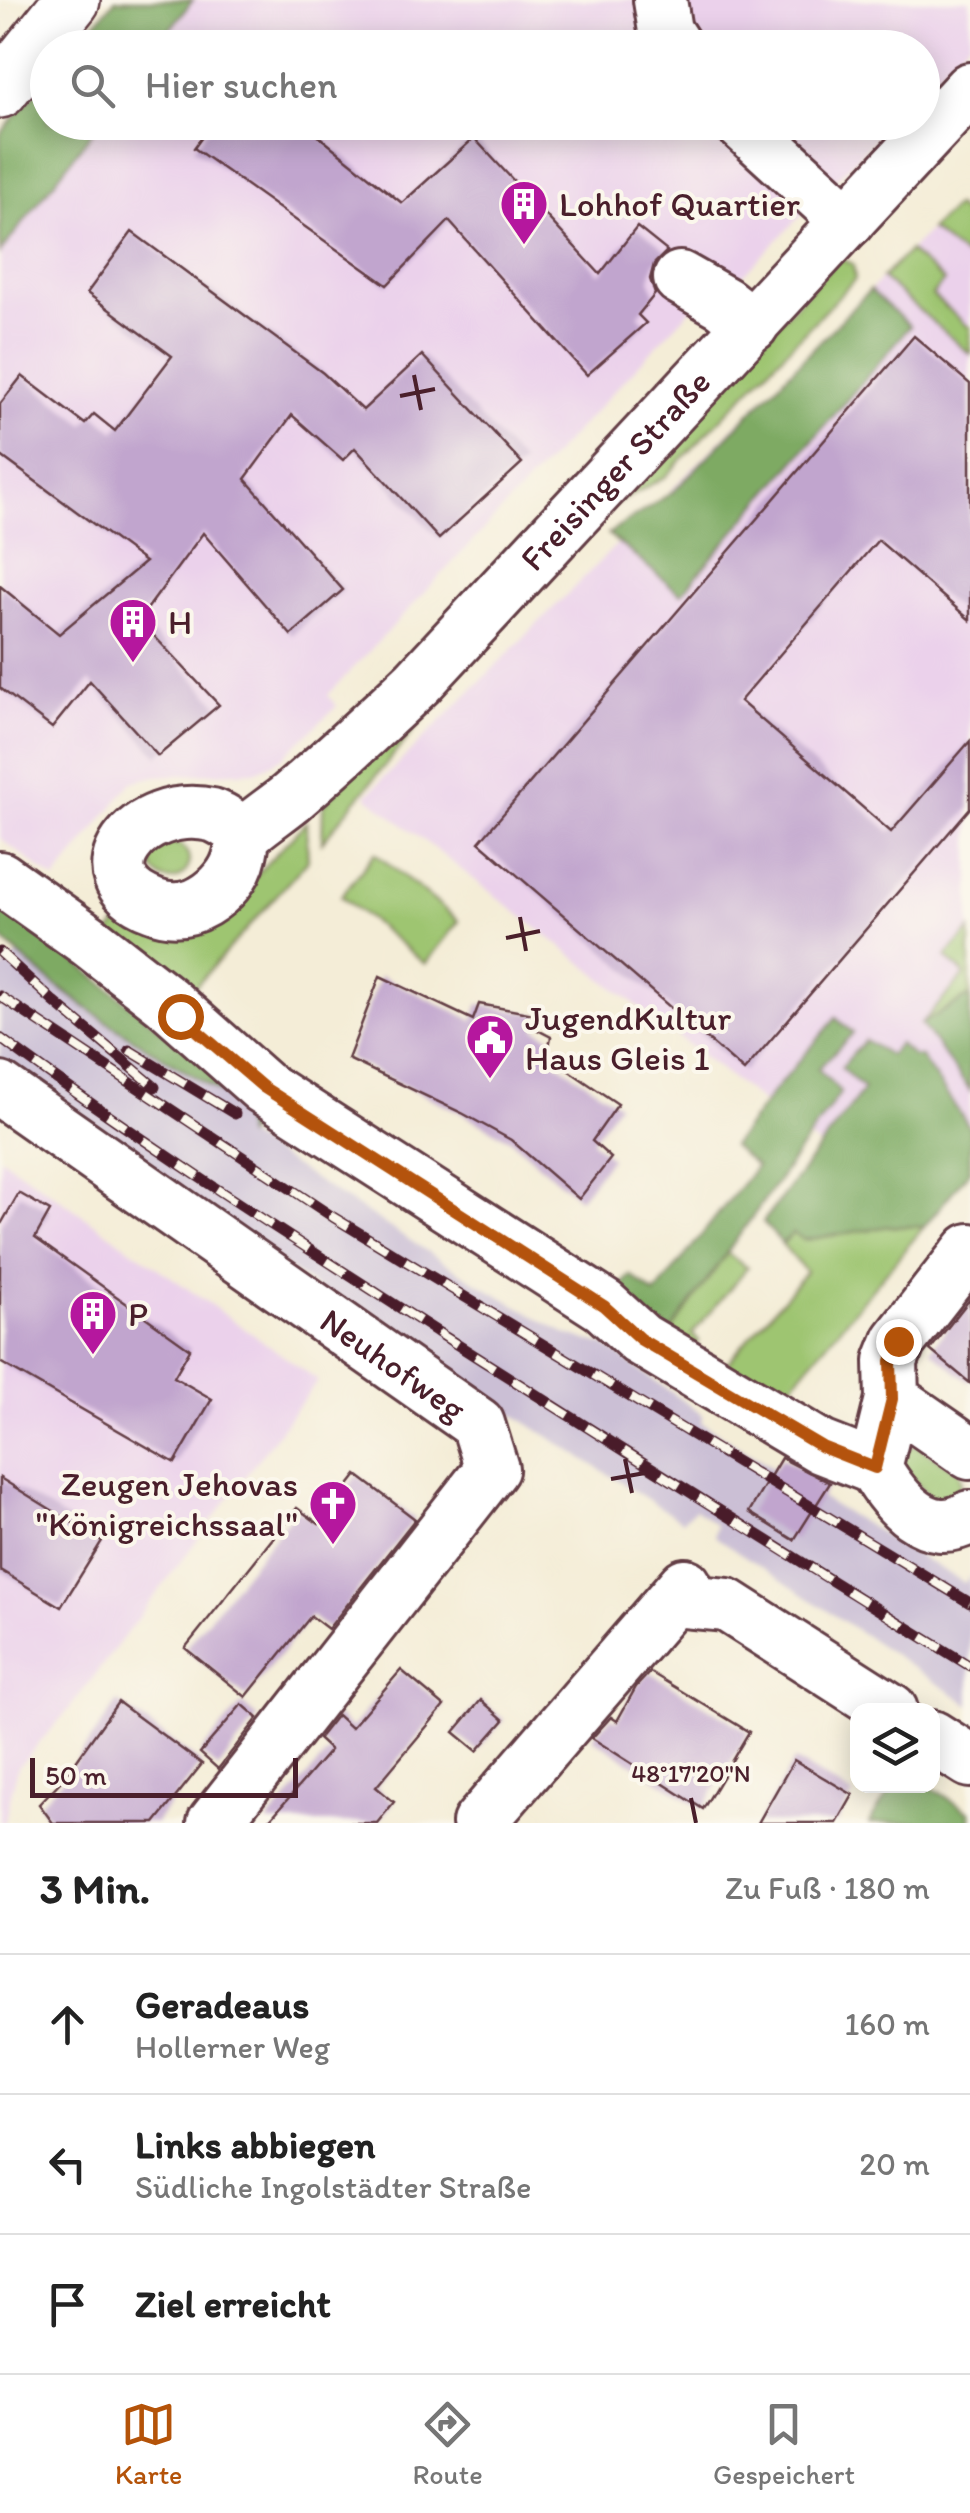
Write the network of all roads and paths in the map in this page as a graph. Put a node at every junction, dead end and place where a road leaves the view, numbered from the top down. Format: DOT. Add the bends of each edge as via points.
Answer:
graph roads {
  1 [pos="72,0"];
  2 [pos="660,0"];
  3 [pos="48,30"];
  4 [pos="665,30"];
  5 [pos="30,52"];
  6 [pos="970,89"];
  7 [pos="0,90"];
  8 [pos="940,121"];
  9 [pos="760,140"];
  10 [pos="923,140"];
  11 [pos="848,220"];
  12 [pos="680,278"];
  13 [pos="752,325"];
  14 [pos="245,834"];
  15 [pos="0,878"];
  16 [pos="132,890"];
  17 [pos="89,941"];
  18 [pos="0,1089"];
  19 [pos="970,1250"];
  20 [pos="892,1399"];
  21 [pos="970,1453"];
  22 [pos="875,1468"];
  23 [pos="970,1518"];
  24 [pos="881,1703"];
  25 [pos="940,1742"];
  26 [pos="970,1761"];
  27 [pos="214,1823"];
  28 [pos="479,1823"];
  1 -- 3 [label="main road"];
  2 -- 4 [label="street"];
  5 -- 7 [label="main road"];
  6 -- 8 [label="street, Freisinger Straße"];
  9 -- 11 [label="street"];
  10 -- 11 [label="street, Freisinger Straße"];
  11 -- 13 [label="street, Freisinger Straße"];
  12 -- 13 [label="street"];
  13 -- 14 [label="street, Freisinger Straße" via="418,682"];
  14 -- 16 [label="street, Freisinger Straße" via="239,862 202,903 168,910"];
  14 -- 16 [label="street" via="215,815 176,814 141,825 120,859"];
  15 -- 17 [label="street"];
  16 -- 17 [label="street"];
  17 -- 22 [label="street" via="263,1087 419,1205 604,1306 640,1339 822,1447"];
  18 -- 27 [label="street, Neuhofweg" via="478,1424 492,1469"];
  19 -- 20 [label="street" via="898,1341"];
  20 -- 21 [label="street"];
  20 -- 22 [label="street"];
  22 -- 23 [label="street" via="894,1500 918,1520 945,1525"];
  24 -- 28 [label="street" via="727,1605 679,1593"];
  25 -- 26 [label="street"];
}
